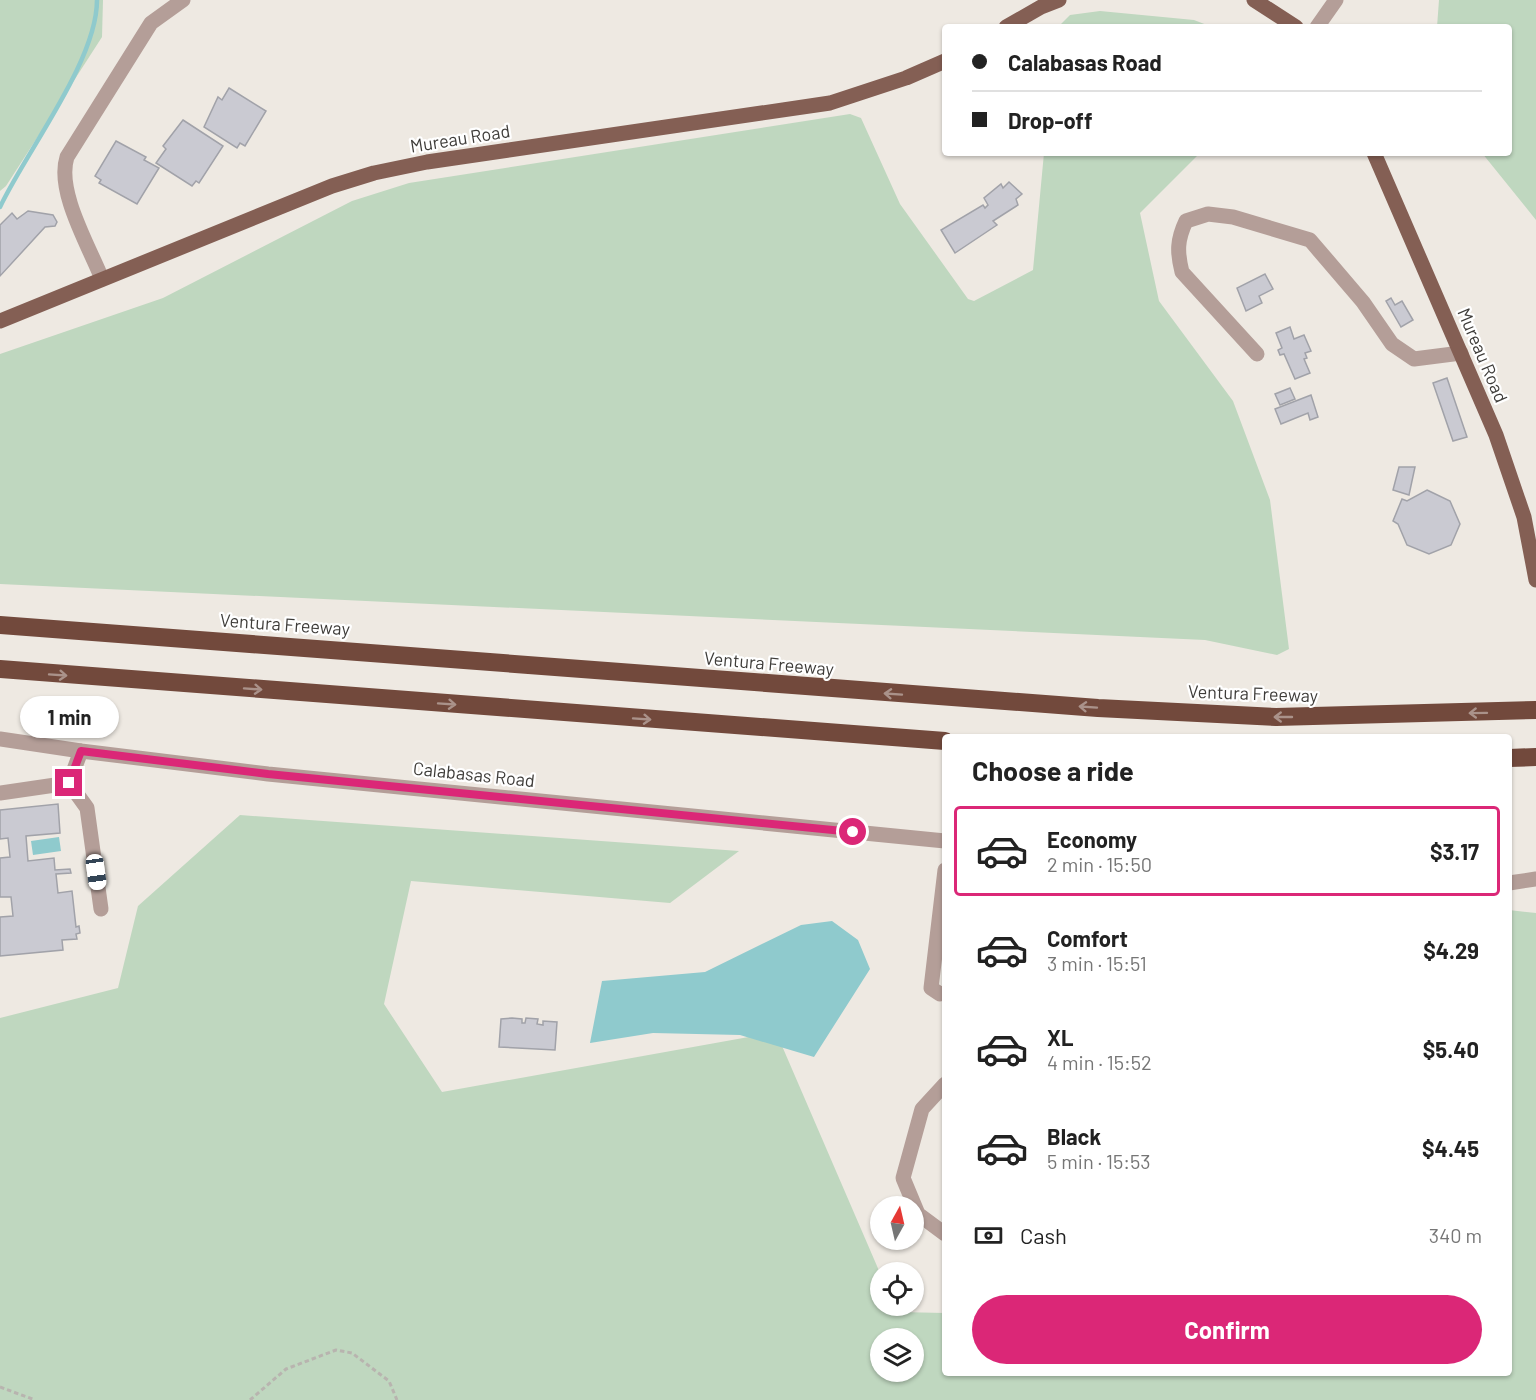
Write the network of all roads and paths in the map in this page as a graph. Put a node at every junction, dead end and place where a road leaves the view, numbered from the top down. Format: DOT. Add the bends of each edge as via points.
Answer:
graph roads {
  1 [pos="183,0"];
  2 [pos="1059,0"];
  3 [pos="1254,0"];
  4 [pos="1336,0"];
  5 [pos="1039,2"];
  6 [pos="1010,24"];
  7 [pos="1291,24"];
  8 [pos="1319,24"];
  9 [pos="942,62"];
  10 [pos="1375,156"];
  11 [pos="102,279"];
  12 [pos="0,321"];
  13 [pos="1461,353"];
  14 [pos="1257,354"];
  15 [pos="1536,580"];
  16 [pos="0,624"];
  17 [pos="0,669"];
  18 [pos="1536,710"];
  19 [pos="0,738"];
  20 [pos="942,741"];
  21 [pos="81,751"];
  22 [pos="1536,757"];
  23 [pos="1512,758"];
  24 [pos="69,783"];
  25 [pos="0,794"];
  26 [pos="942,841"];
  27 [pos="1536,879"];
  28 [pos="1512,883"];
  29 [pos="942,895"];
  30 [pos="101,909"];
  31 [pos="942,994"];
  32 [pos="942,1087"];
  33 [pos="942,1232"];
  34 [pos="0,1387"];
  35 [pos="35,1400"];
  36 [pos="250,1400"];
  37 [pos="397,1400"];
  1 -- 11 [label="street" via="151,23 67,157 64,168 71,205"];
  2 -- 5 [label="main road"];
  3 -- 7 [label="main road"];
  4 -- 8 [label="street"];
  5 -- 6 [label="main road"];
  9 -- 11 [label="main road, Mureau Road" via="830,103 374,173 332,186"];
  10 -- 13 [label="main road, Mureau Road"];
  11 -- 12 [label="main road, Mureau Road"];
  13 -- 14 [label="street" via="1414,359 1392,344 1363,302 1310,240 1233,217 1208,214 1186,222 1178,236 1182,272"];
  13 -- 15 [label="main road, Mureau Road" via="1515,489"];
  18 -- 16 [label="highway, Ventura Freeway, one-way" via="1276,717 1098,708"];
  17 -- 20 [label="highway, one-way"];
  19 -- 21 [label="street, Calabasas Road"];
  21 -- 24 [label="street"];
  21 -- 26 [label="street, Calabasas Road" via="268,774"];
  22 -- 23 [label="highway"];
  24 -- 25 [label="street"];
  24 -- 30 [label="street" via="87,808"];
  27 -- 28 [label="street"];
  29 -- 31 [label="street" via="931,988"];
  32 -- 33 [label="street" via="922,1109 903,1178 918,1214"];
  34 -- 35 [label="path"];
  36 -- 37 [label="path" via="286,1369 336,1350 352,1353 389,1381"];
}
